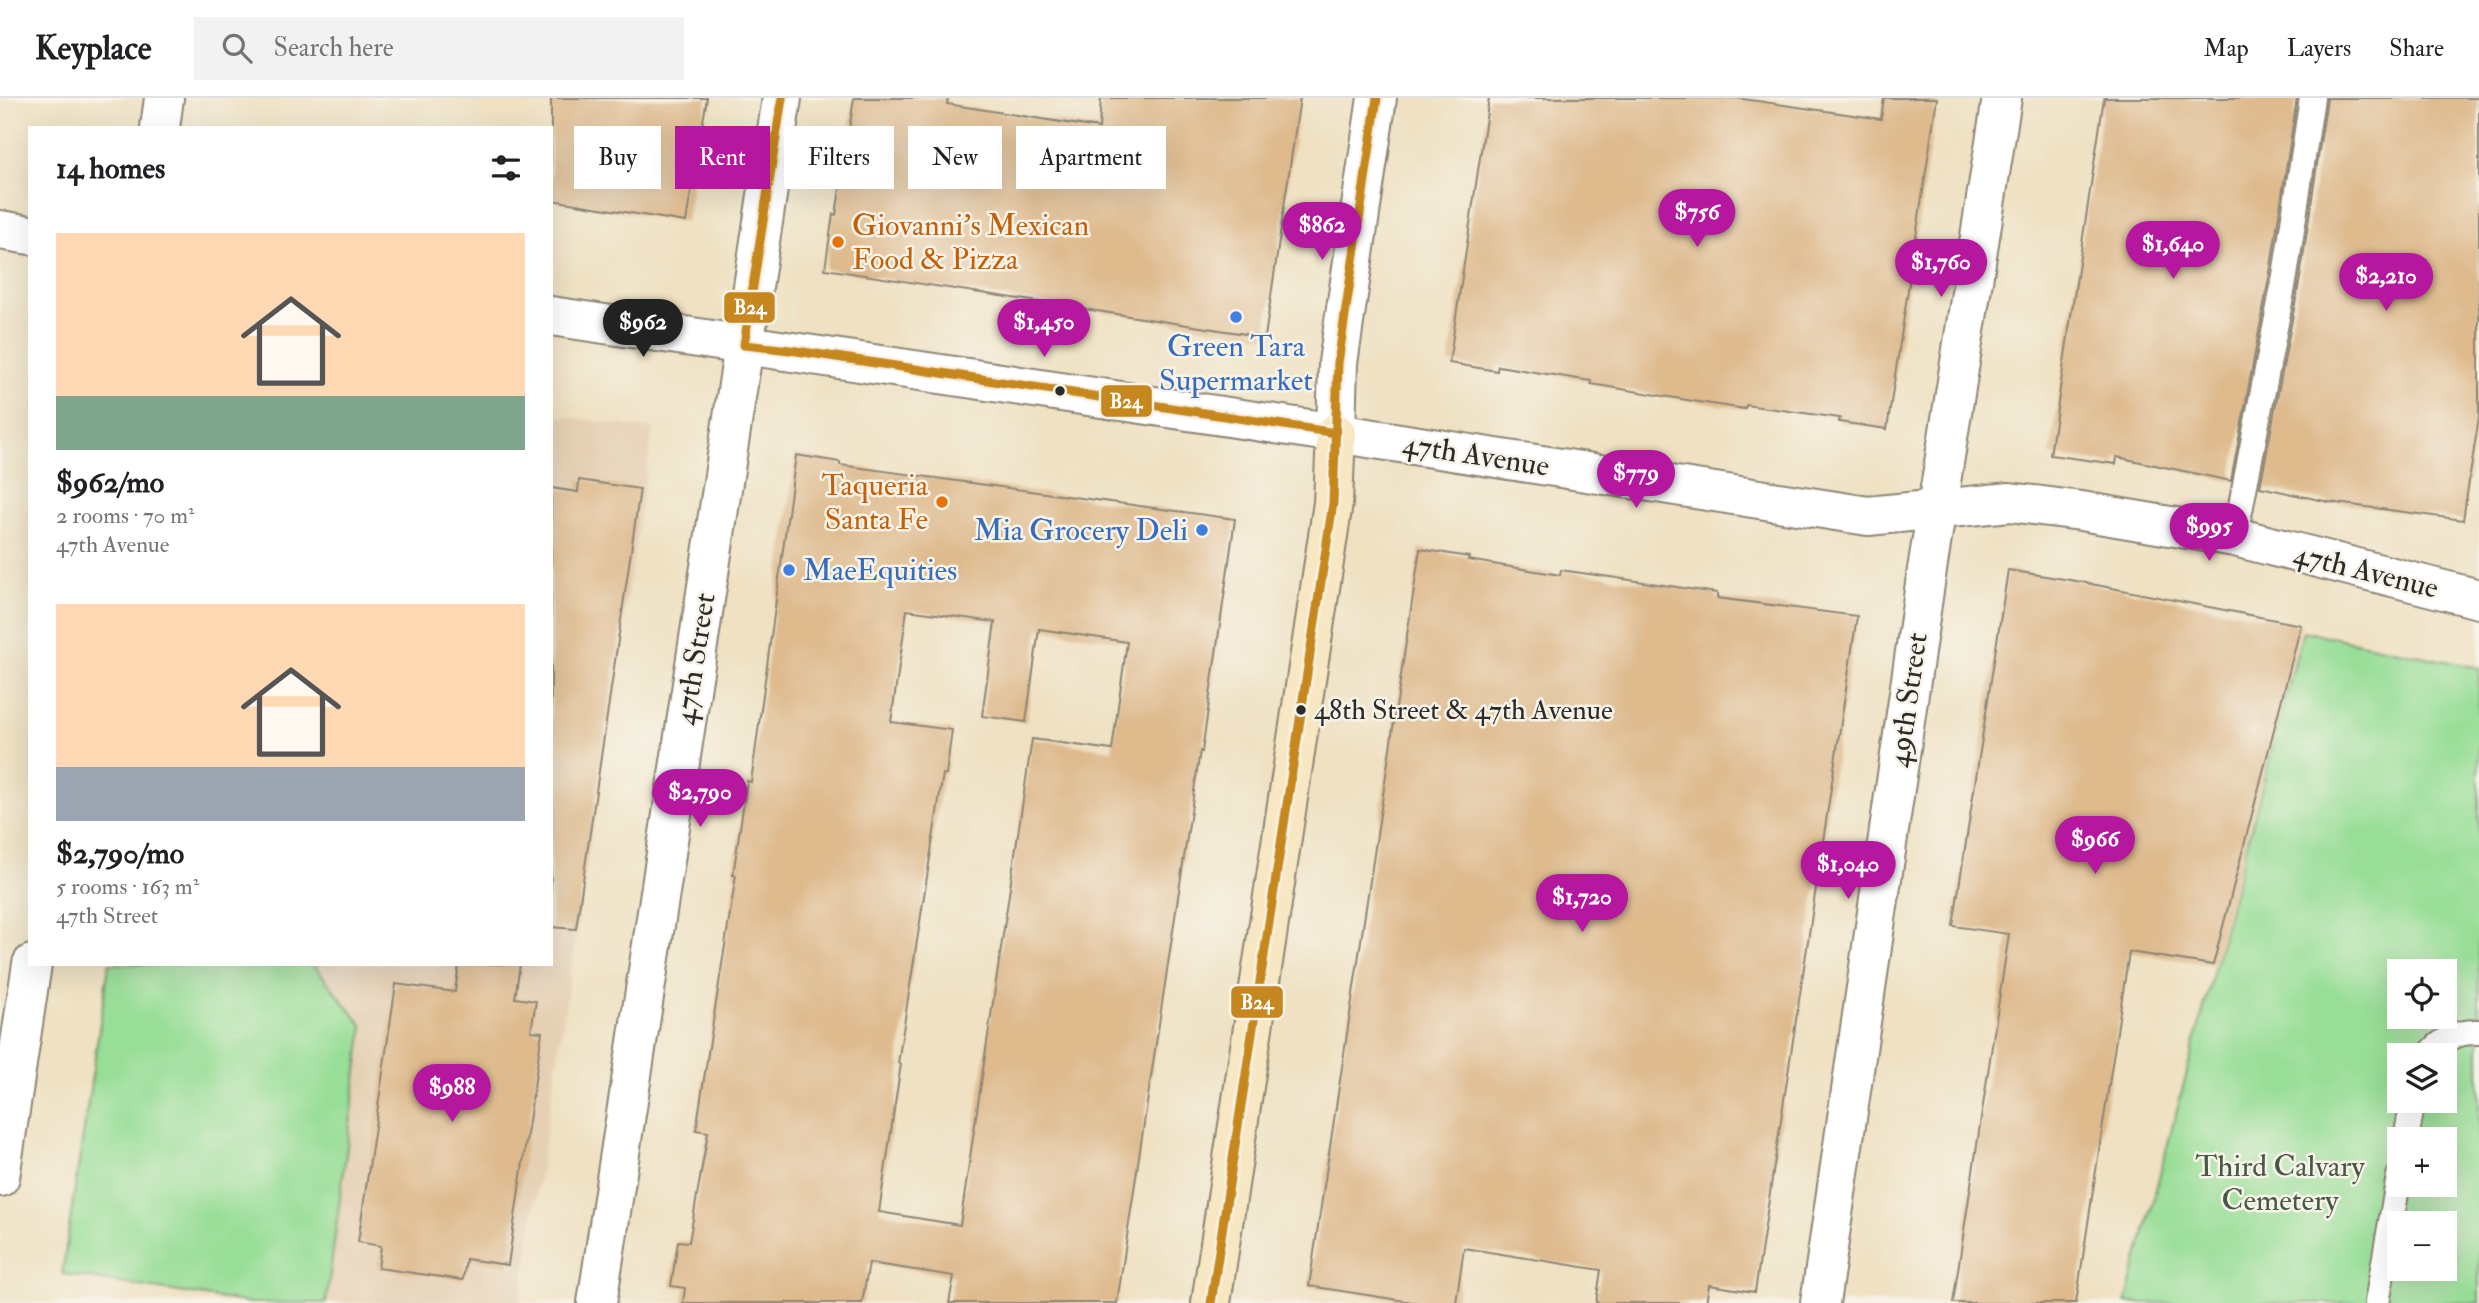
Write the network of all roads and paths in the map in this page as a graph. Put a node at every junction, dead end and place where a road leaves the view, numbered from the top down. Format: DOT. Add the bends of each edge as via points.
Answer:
graph roads {
  1 [pos="164,98"];
  2 [pos="782,98"];
  3 [pos="1377,98"];
  4 [pos="2002,98"];
  5 [pos="2312,98"];
  6 [pos="160,126"];
  7 [pos="0,230"];
  8 [pos="28,235"];
  9 [pos="553,316"];
  10 [pos="744,345"];
  11 [pos="1336,433"];
  12 [pos="1938,509"];
  13 [pos="2235,537"];
  14 [pos="2479,599"];
  15 [pos="32,966"];
  16 [pos="2479,1032"];
  17 [pos="2440,1043"];
  18 [pos="0,1177"];
  19 [pos="2395,1197"];
  20 [pos="597,1303"];
  21 [pos="1211,1303"];
  22 [pos="1820,1303"];
  23 [pos="2377,1303"];
  1 -- 6 [label="street"];
  2 -- 10 [label="street, 47th Street"];
  3 -- 11 [label="street" via="1338,363"];
  4 -- 12 [label="street, 49th Street"];
  5 -- 13 [label="lane" via="2285,276"];
  7 -- 8 [label="street"];
  9 -- 10 [label="street, 47th Avenue"];
  10 -- 11 [label="street, 47th Avenue"];
  10 -- 20 [label="street, 47th Street"];
  11 -- 12 [label="street, 47th Avenue" via="1868,516"];
  11 -- 21 [label="street" via="1333,503"];
  12 -- 13 [label="street, 47th Avenue" via="2010,502"];
  12 -- 22 [label="street, 49th Street"];
  13 -- 14 [label="street, 47th Avenue"];
  15 -- 18 [label="street"];
  16 -- 17 [label="lane" via="2457,1034"];
  19 -- 23 [label="lane"];
}
